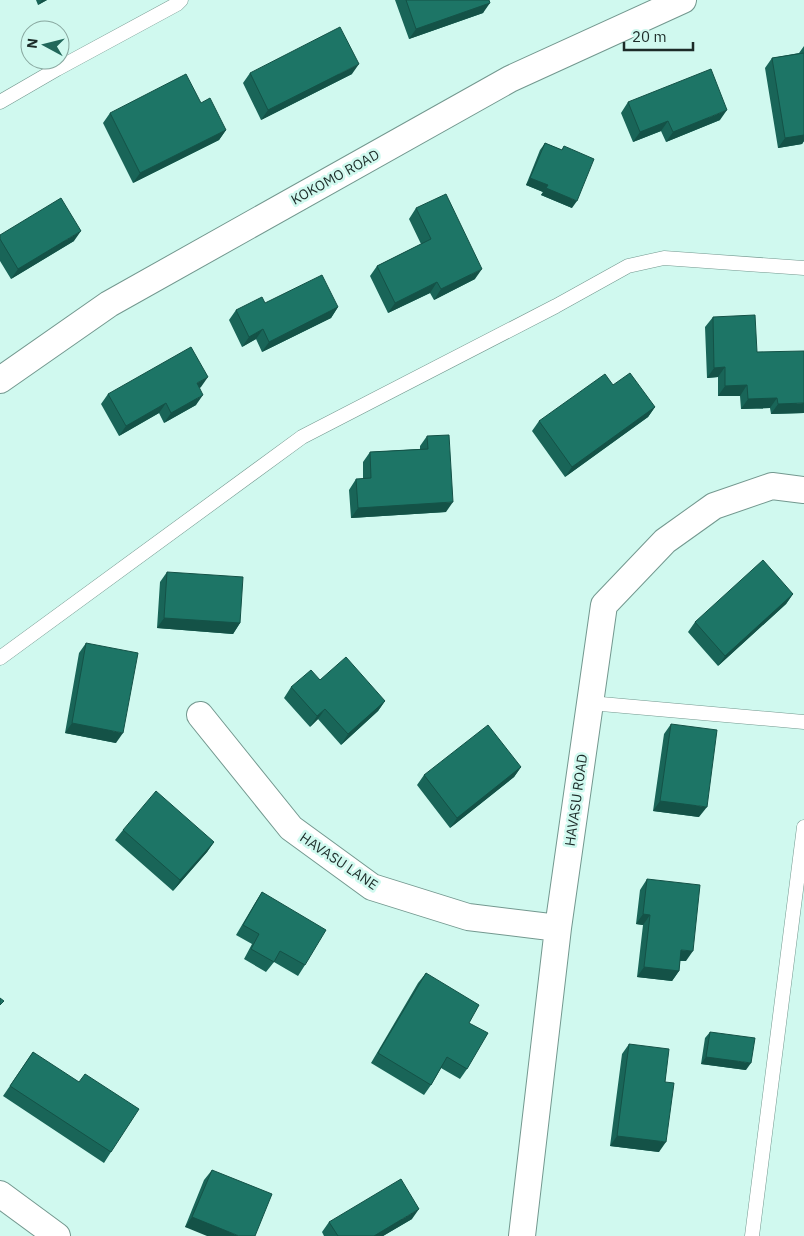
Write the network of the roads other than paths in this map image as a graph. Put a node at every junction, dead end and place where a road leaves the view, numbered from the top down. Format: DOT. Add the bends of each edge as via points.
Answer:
graph roads {
  1 [pos="182,0"];
  2 [pos="683,0"];
  3 [pos="0,102"];
  4 [pos="804,268"];
  5 [pos="0,380"];
  6 [pos="804,490"];
  7 [pos="0,658"];
  8 [pos="590,703"];
  9 [pos="200,715"];
  10 [pos="804,722"];
  11 [pos="804,827"];
  12 [pos="558,928"];
  13 [pos="0,1194"];
  14 [pos="57,1236"];
  15 [pos="522,1236"];
  16 [pos="752,1236"];
  1 -- 3 [label="lane"];
  2 -- 5 [label="street, KOKOMO ROAD" via="510,79 109,304"];
  4 -- 7 [label="lane" via="664,258 628,266 302,437"];
  6 -- 8 [label="street, HAVASU ROAD" via="772,486 714,506 665,542 604,605"];
  8 -- 10 [label="lane"];
  8 -- 12 [label="street, HAVASU ROAD"];
  9 -- 12 [label="street, HAVASU LANE" via="291,828 372,887 468,917"];
  11 -- 16 [label="lane"];
  12 -- 15 [label="street, HAVASU ROAD"];
  13 -- 14 [label="street"];
}
